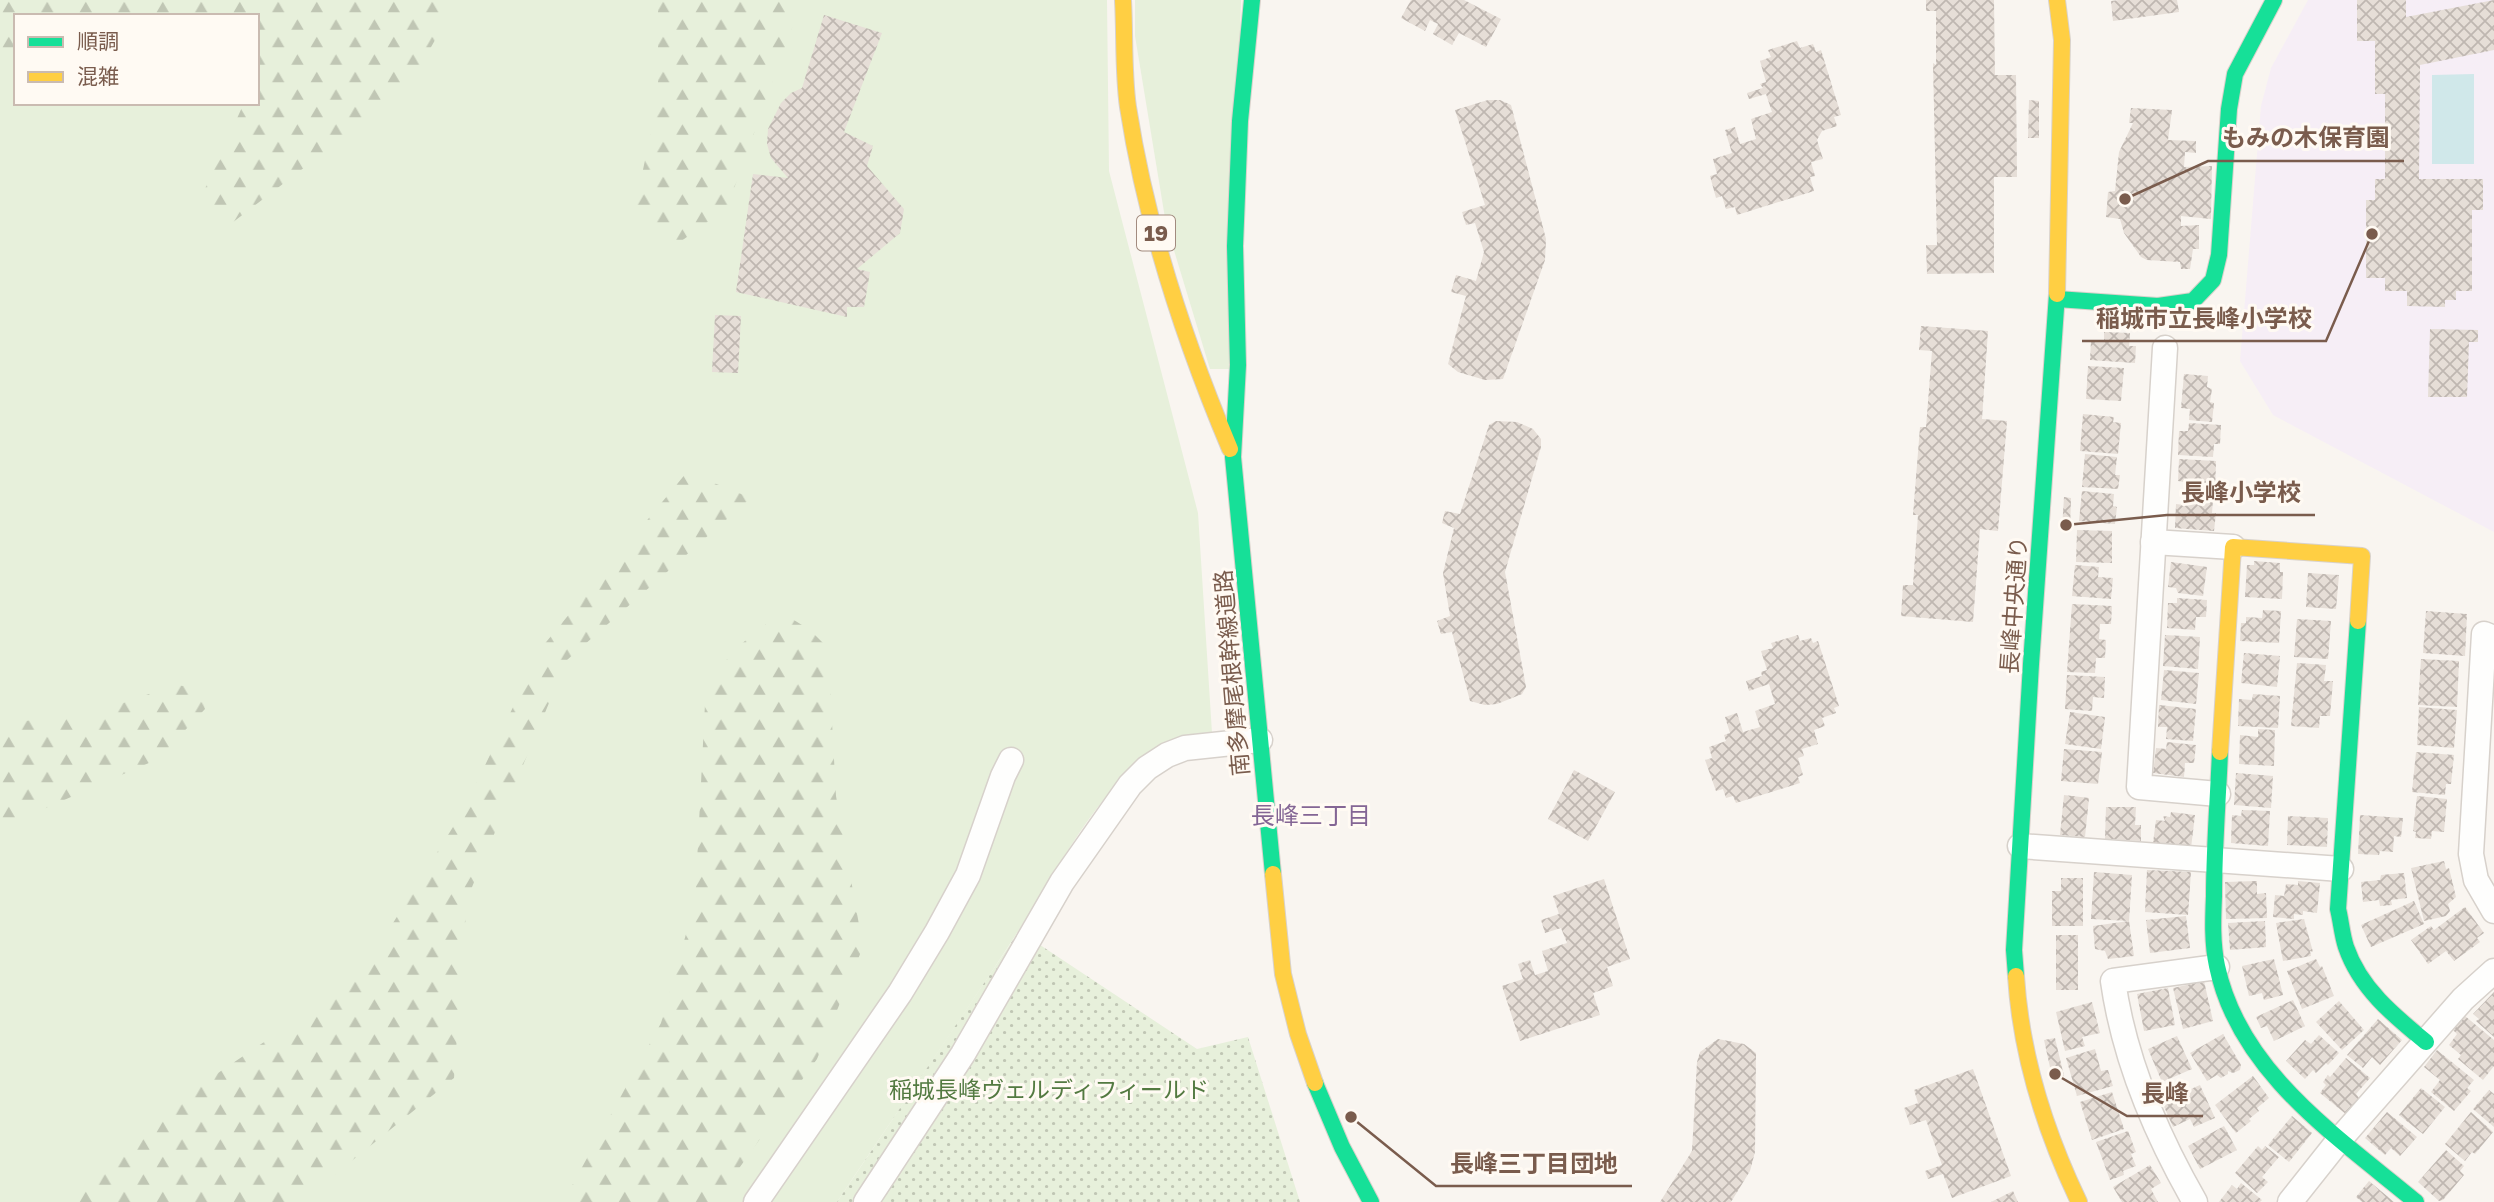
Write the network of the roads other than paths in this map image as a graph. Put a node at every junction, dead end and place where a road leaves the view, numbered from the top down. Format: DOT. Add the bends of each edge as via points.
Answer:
graph roads {
  1 [pos="1123,0"];
  2 [pos="1252,0"];
  3 [pos="2057,0"];
  4 [pos="2274,0"];
  5 [pos="2057,299"];
  6 [pos="2165,348"];
  7 [pos="1233,457"];
  8 [pos="2154,542"];
  9 [pos="2233,547"];
  10 [pos="2494,638"];
  11 [pos="1260,740"];
  12 [pos="1011,760"];
  13 [pos="2218,794"];
  14 [pos="2020,846"];
  15 [pos="2214,858"];
  16 [pos="2341,869"];
  17 [pos="2494,911"];
  18 [pos="2217,967"];
  19 [pos="2494,971"];
  20 [pos="2426,1042"];
  21 [pos="2340,1139"];
  22 [pos="755,1202"];
  23 [pos="866,1202"];
  24 [pos="1371,1202"];
  25 [pos="2079,1202"];
  26 [pos="2195,1202"];
  27 [pos="2290,1202"];
  28 [pos="2416,1202"];
  1 -- 7 [label="street, 南多摩尾根幹線道路 / 19" via="1128,104 1145,197 1198,373"];
  2 -- 7 [label="street, 南多摩尾根幹線道路 / 19" via="1240,121"];
  3 -- 5 [label="street, 長峰中央通り" via="2062,40"];
  4 -- 5 [label="street" via="2235,74 2213,280 2193,302 2158,306"];
  5 -- 14 [label="street, 長峰中央通り"];
  6 -- 8 [label="street"];
  7 -- 11 [label="street, 南多摩尾根幹線道路 / 19"];
  8 -- 9 [label="street"];
  8 -- 13 [label="street" via="2139,787"];
  9 -- 13 [label="street"];
  9 -- 16 [label="street" via="2362,556"];
  10 -- 17 [label="street" via="2484,634 2471,854 2476,880"];
  11 -- 23 [label="street" via="1185,748 1147,768 1130,785 1062,881 962,1054"];
  11 -- 24 [label="street, 南多摩尾根幹線道路 / 19" via="1289,1003 1328,1118"];
  12 -- 22 [label="street" via="968,875 937,932"];
  13 -- 15 [label="street"];
  14 -- 15 [label="street"];
  14 -- 25 [label="street, 長峰中央通り" via="2014,950 2021,1033 2046,1127"];
  15 -- 16 [label="street"];
  15 -- 18 [label="street"];
  16 -- 20 [label="street" via="2338,909 2346,946 2360,978 2383,1007"];
  18 -- 21 [label="street" via="2235,1018 2263,1063"];
  18 -- 26 [label="street" via="2113,981 2140,1089"];
  19 -- 20 [label="street"];
  20 -- 21 [label="street"];
  21 -- 27 [label="street"];
  21 -- 28 [label="street"];
}
